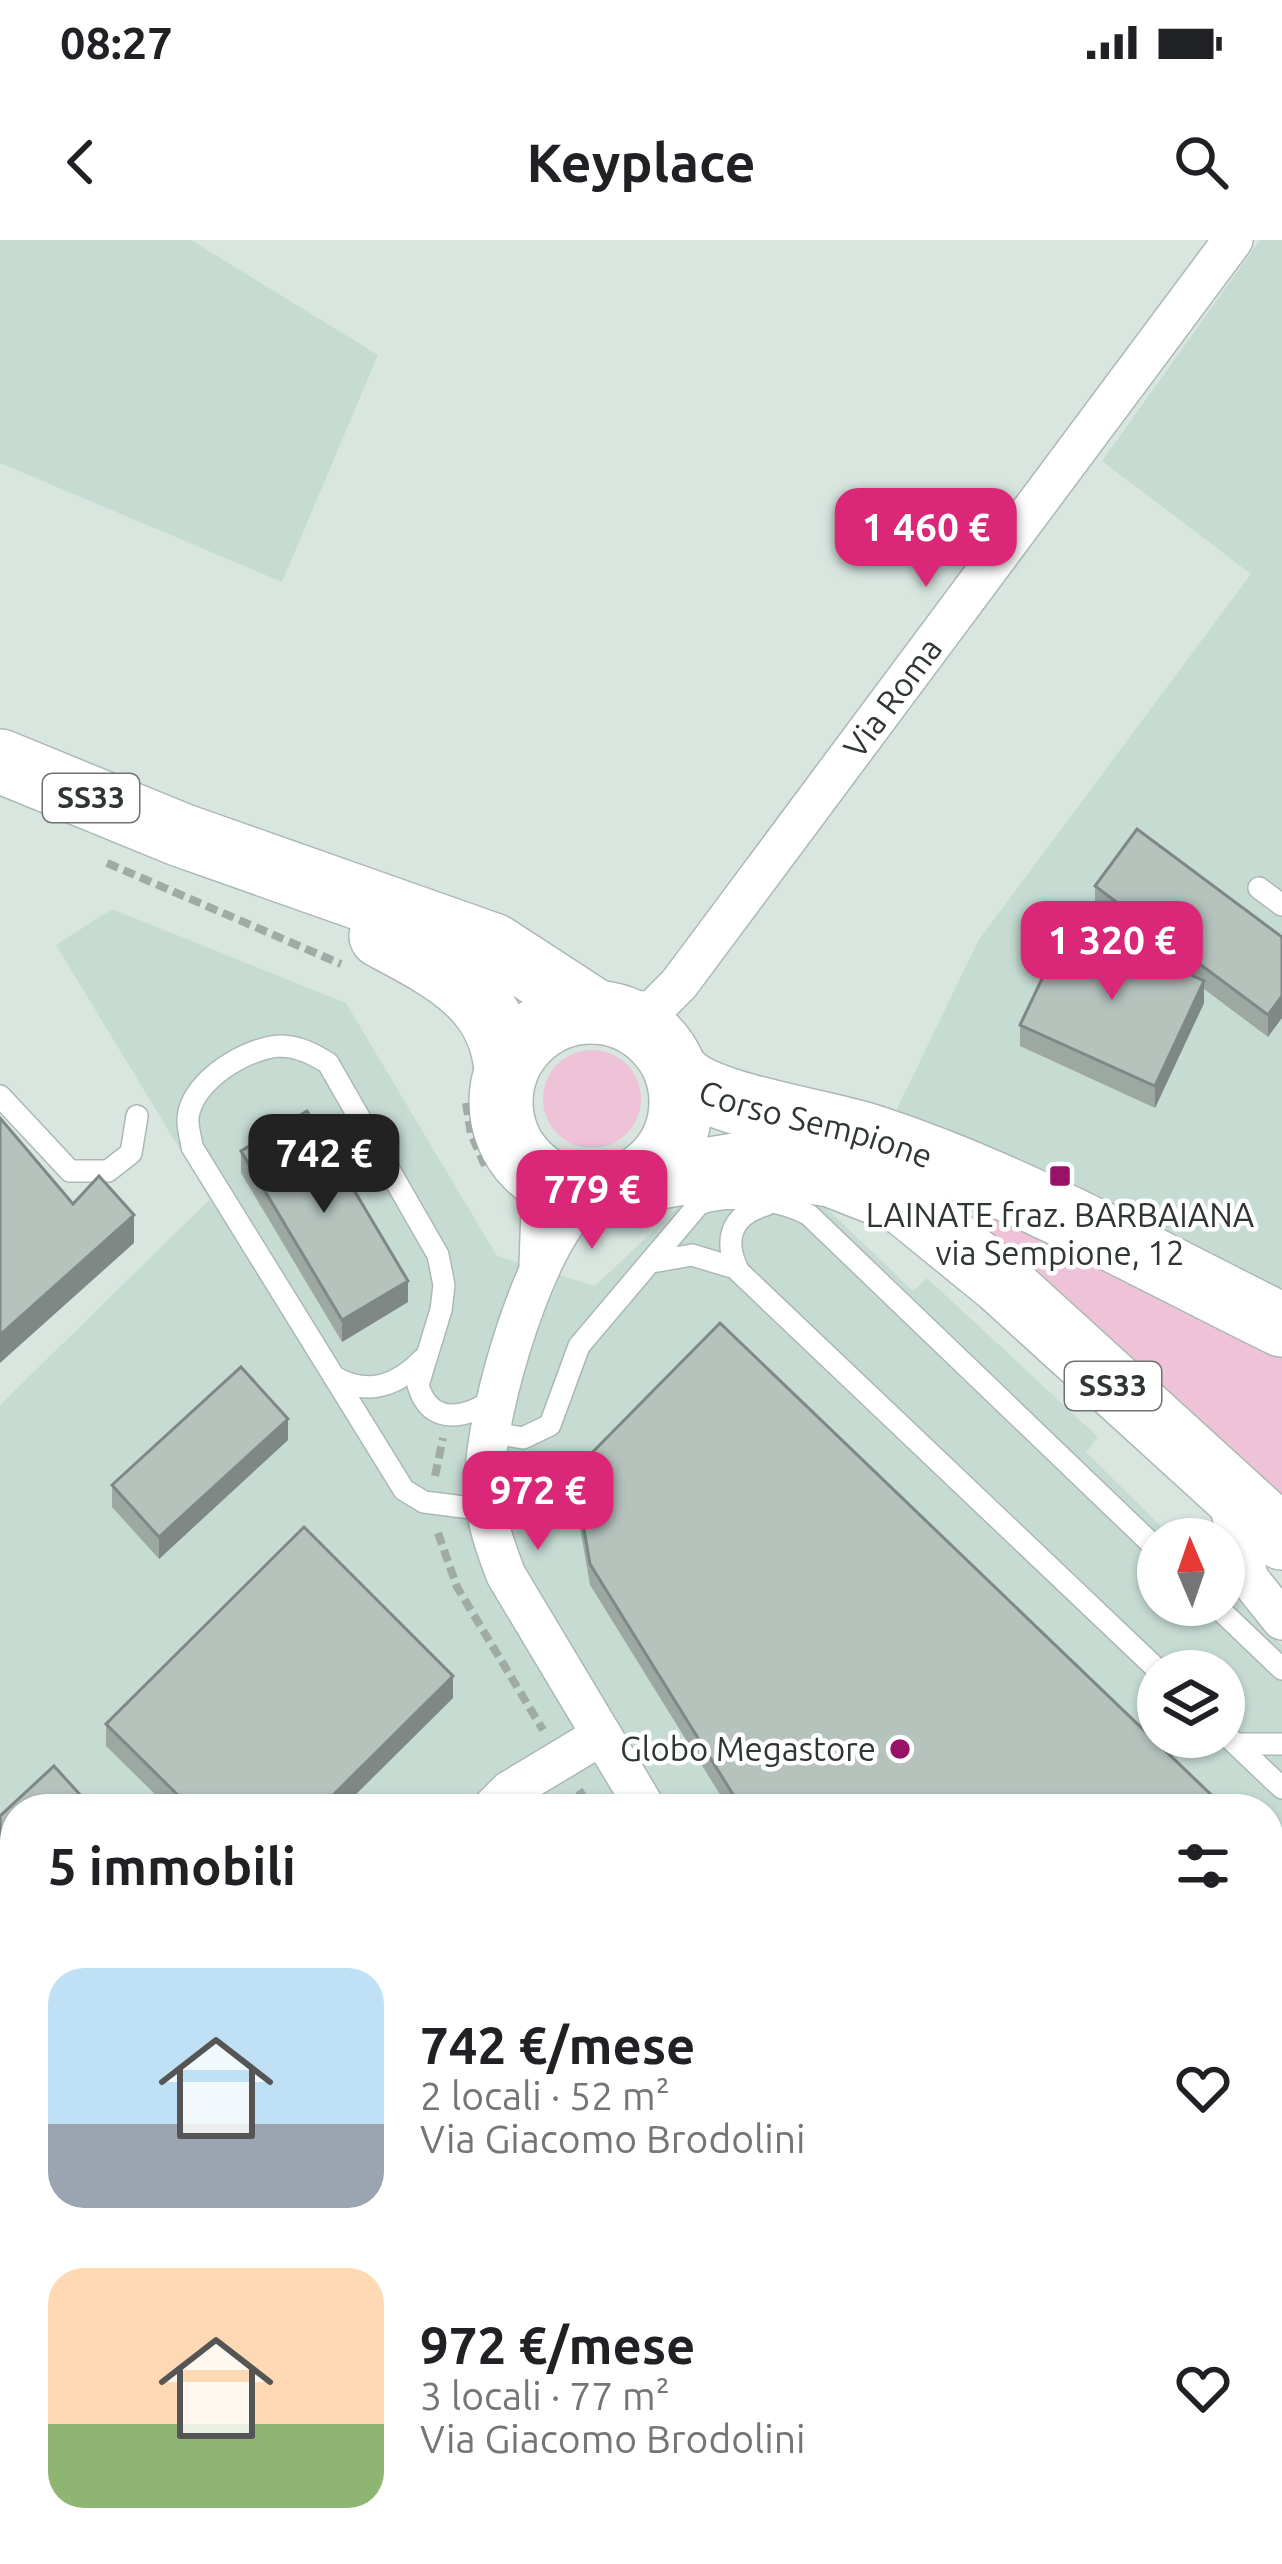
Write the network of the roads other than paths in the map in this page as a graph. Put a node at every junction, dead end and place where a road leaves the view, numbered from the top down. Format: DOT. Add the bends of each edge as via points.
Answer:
graph roads {
  1 [pos="1233,240"];
  2 [pos="0,761"];
  3 [pos="181,835"];
  4 [pos="1259,888"];
  5 [pos="1282,905"];
  6 [pos="679,985"];
  7 [pos="604,1012"];
  8 [pos="671,1060"];
  9 [pos="506,1072"];
  10 [pos="0,1096"];
  11 [pos="137,1116"];
  12 [pos="524,1163"];
  13 [pos="621,1186"];
  14 [pos="774,1203"];
  15 [pos="652,1262"];
  16 [pos="739,1273"];
  17 [pos="537,1275"];
  18 [pos="1282,1325"];
  19 [pos="428,1355"];
  20 [pos="334,1376"];
  21 [pos="493,1415"];
  22 [pos="1224,1489"];
  23 [pos="487,1510"];
  24 [pos="1137,1530"];
  25 [pos="1282,1538"];
  26 [pos="1282,1620"];
  27 [pos="1238,1626"];
  28 [pos="1137,1650"];
  29 [pos="1282,1669"];
  30 [pos="602,1735"];
  31 [pos="1245,1740"];
  32 [pos="1282,1744"];
  33 [pos="1245,1752"];
  34 [pos="1282,1788"];
  35 [pos="505,1794"];
  36 [pos="637,1794"];
  1 -- 6 [label="street, Via Roma"];
  2 -- 3 [label="main road, SS33"];
  3 -- 7 [label="main road" via="493,945"];
  3 -- 9 [label="main road" via="457,980 500,1031"];
  4 -- 5 [label="lane"];
  6 -- 7 [label="street" via="653,1010"];
  6 -- 8 [label="street" via="663,1018"];
  7 -- 8 [label="main road" via="641,1025"];
  7 -- 9 [label="main road" via="556,1018 531,1034"];
  8 -- 13 [label="main road" via="683,1105 676,1136 660,1162"];
  8 -- 18 [label="main road, Corso Sempione" via="714,1098 918,1154"];
  9 -- 12 [label="main road" via="501,1112"];
  10 -- 11 [label="lane" via="70,1171 108,1171 131,1153"];
  12 -- 13 [label="main road" via="574,1191"];
  12 -- 17 [label="street" via="541,1208"];
  13 -- 17 [label="street" via="575,1211"];
  13 -- 22 [label="main road, Corso Sempione / SS33" via="747,1163 831,1174 905,1204"];
  14 -- 15 [label="lane" via="699,1204"];
  14 -- 16 [label="lane" via="737,1220 729,1241"];
  14 -- 24 [label="lane" via="809,1215"];
  15 -- 16 [label="lane" via="710,1257"];
  15 -- 21 [label="lane" via="579,1346 550,1425 523,1438"];
  16 -- 28 [label="lane"];
  17 -- 21 [label="street"];
  19 -- 20 [label="lane" via="386,1385 367,1389"];
  19 -- 20 [label="lane" via="444,1285 438,1255 328,1063 280,1046 255,1052 197,1091 188,1118 192,1147"];
  19 -- 21 [label="lane" via="418,1385 435,1413"];
  20 -- 23 [label="lane" via="404,1490 424,1502"];
  21 -- 23 [label="street"];
  22 -- 25 [label="main road, Corso Sempione / SS33"];
  22 -- 26 [label="street" via="1249,1579"];
  23 -- 30 [label="street" via="506,1575"];
  27 -- 29 [label="lane"];
  30 -- 35 [label="street"];
  30 -- 36 [label="street"];
  31 -- 32 [label="lane"];
  33 -- 34 [label="lane"];
}
